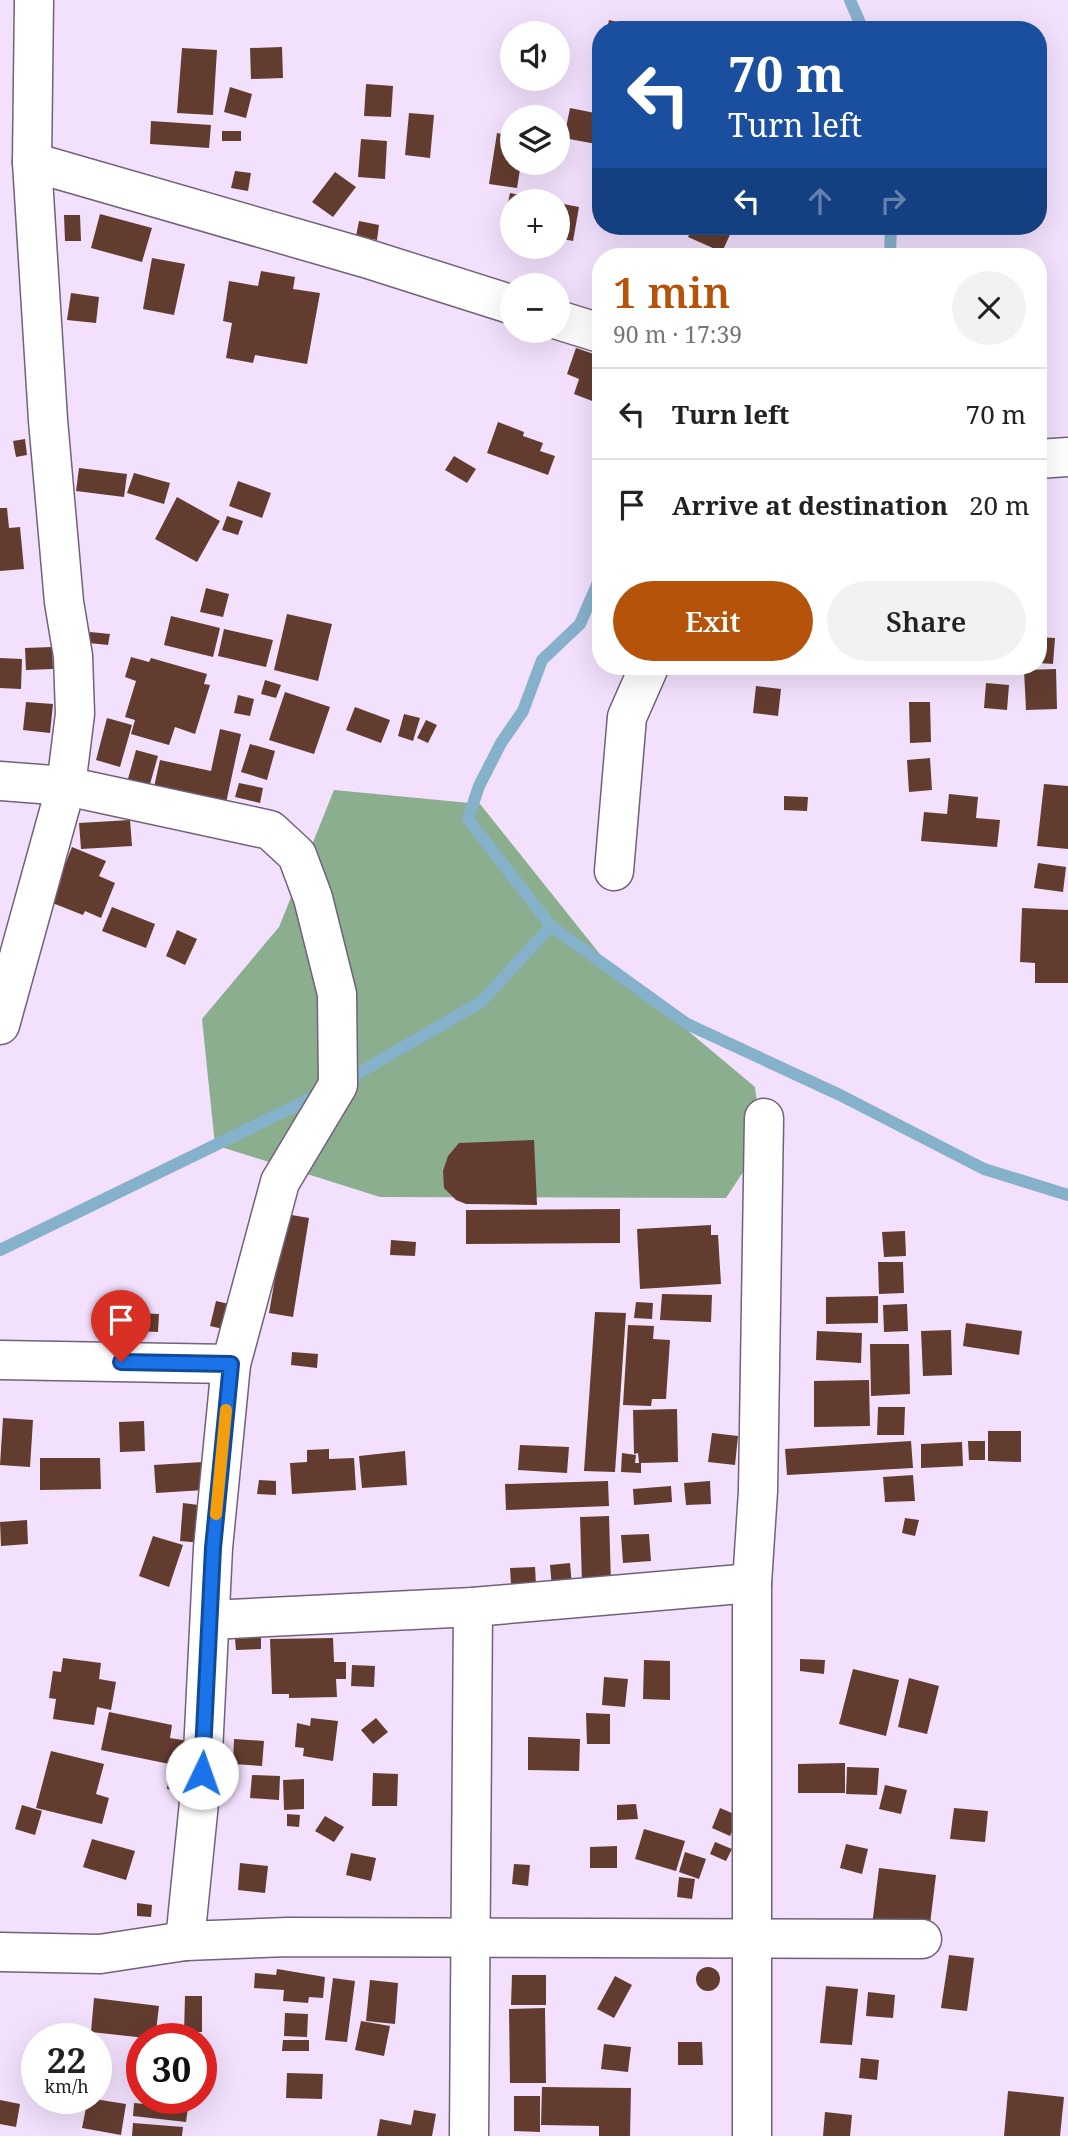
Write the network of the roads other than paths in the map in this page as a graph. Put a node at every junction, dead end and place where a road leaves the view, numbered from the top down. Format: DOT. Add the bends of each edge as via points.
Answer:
graph roads {
  1 [pos="22,23"];
  2 [pos="32,162"];
  3 [pos="500,301"];
  4 [pos="570,324"];
  5 [pos="592,331"];
  6 [pos="1068,457"];
  7 [pos="1047,458"];
  8 [pos="645,675"];
  9 [pos="0,781"];
  10 [pos="66,786"];
  11 [pos="614,871"];
  12 [pos="0,1025"];
  13 [pos="764,1118"];
  14 [pos="0,1360"];
  15 [pos="231,1364"];
  16 [pos="752,1583"];
  17 [pos="473,1607"];
  18 [pos="210,1620"];
  19 [pos="472,1937"];
  20 [pos="922,1939"];
  21 [pos="752,1940"];
  22 [pos="185,1941"];
  23 [pos="0,1952"];
  24 [pos="469,2136"];
  25 [pos="752,2136"];
  1 -- 2 [label="street"];
  2 -- 3 [label="street"];
  2 -- 10 [label="street" via="48,420 73,656 75,714"];
  4 -- 5 [label="street"];
  6 -- 7 [label="street"];
  8 -- 11 [label="street" via="627,717"];
  9 -- 10 [label="street"];
  10 -- 12 [label="street"];
  10 -- 15 [label="street" via="270,830 297,855 313,898 337,994 338,1085 280,1182"];
  13 -- 16 [label="street" via="758,1491"];
  14 -- 15 [label="street"];
  15 -- 18 [label="street"];
  16 -- 17 [label="street"];
  16 -- 21 [label="street"];
  17 -- 18 [label="street"];
  17 -- 19 [label="street"];
  18 -- 22 [label="street" via="202,1773"];
  19 -- 21 [label="street"];
  19 -- 22 [label="street"];
  19 -- 24 [label="street"];
  20 -- 21 [label="street"];
  21 -- 25 [label="street"];
  22 -- 23 [label="street" via="100,1954"];
}
